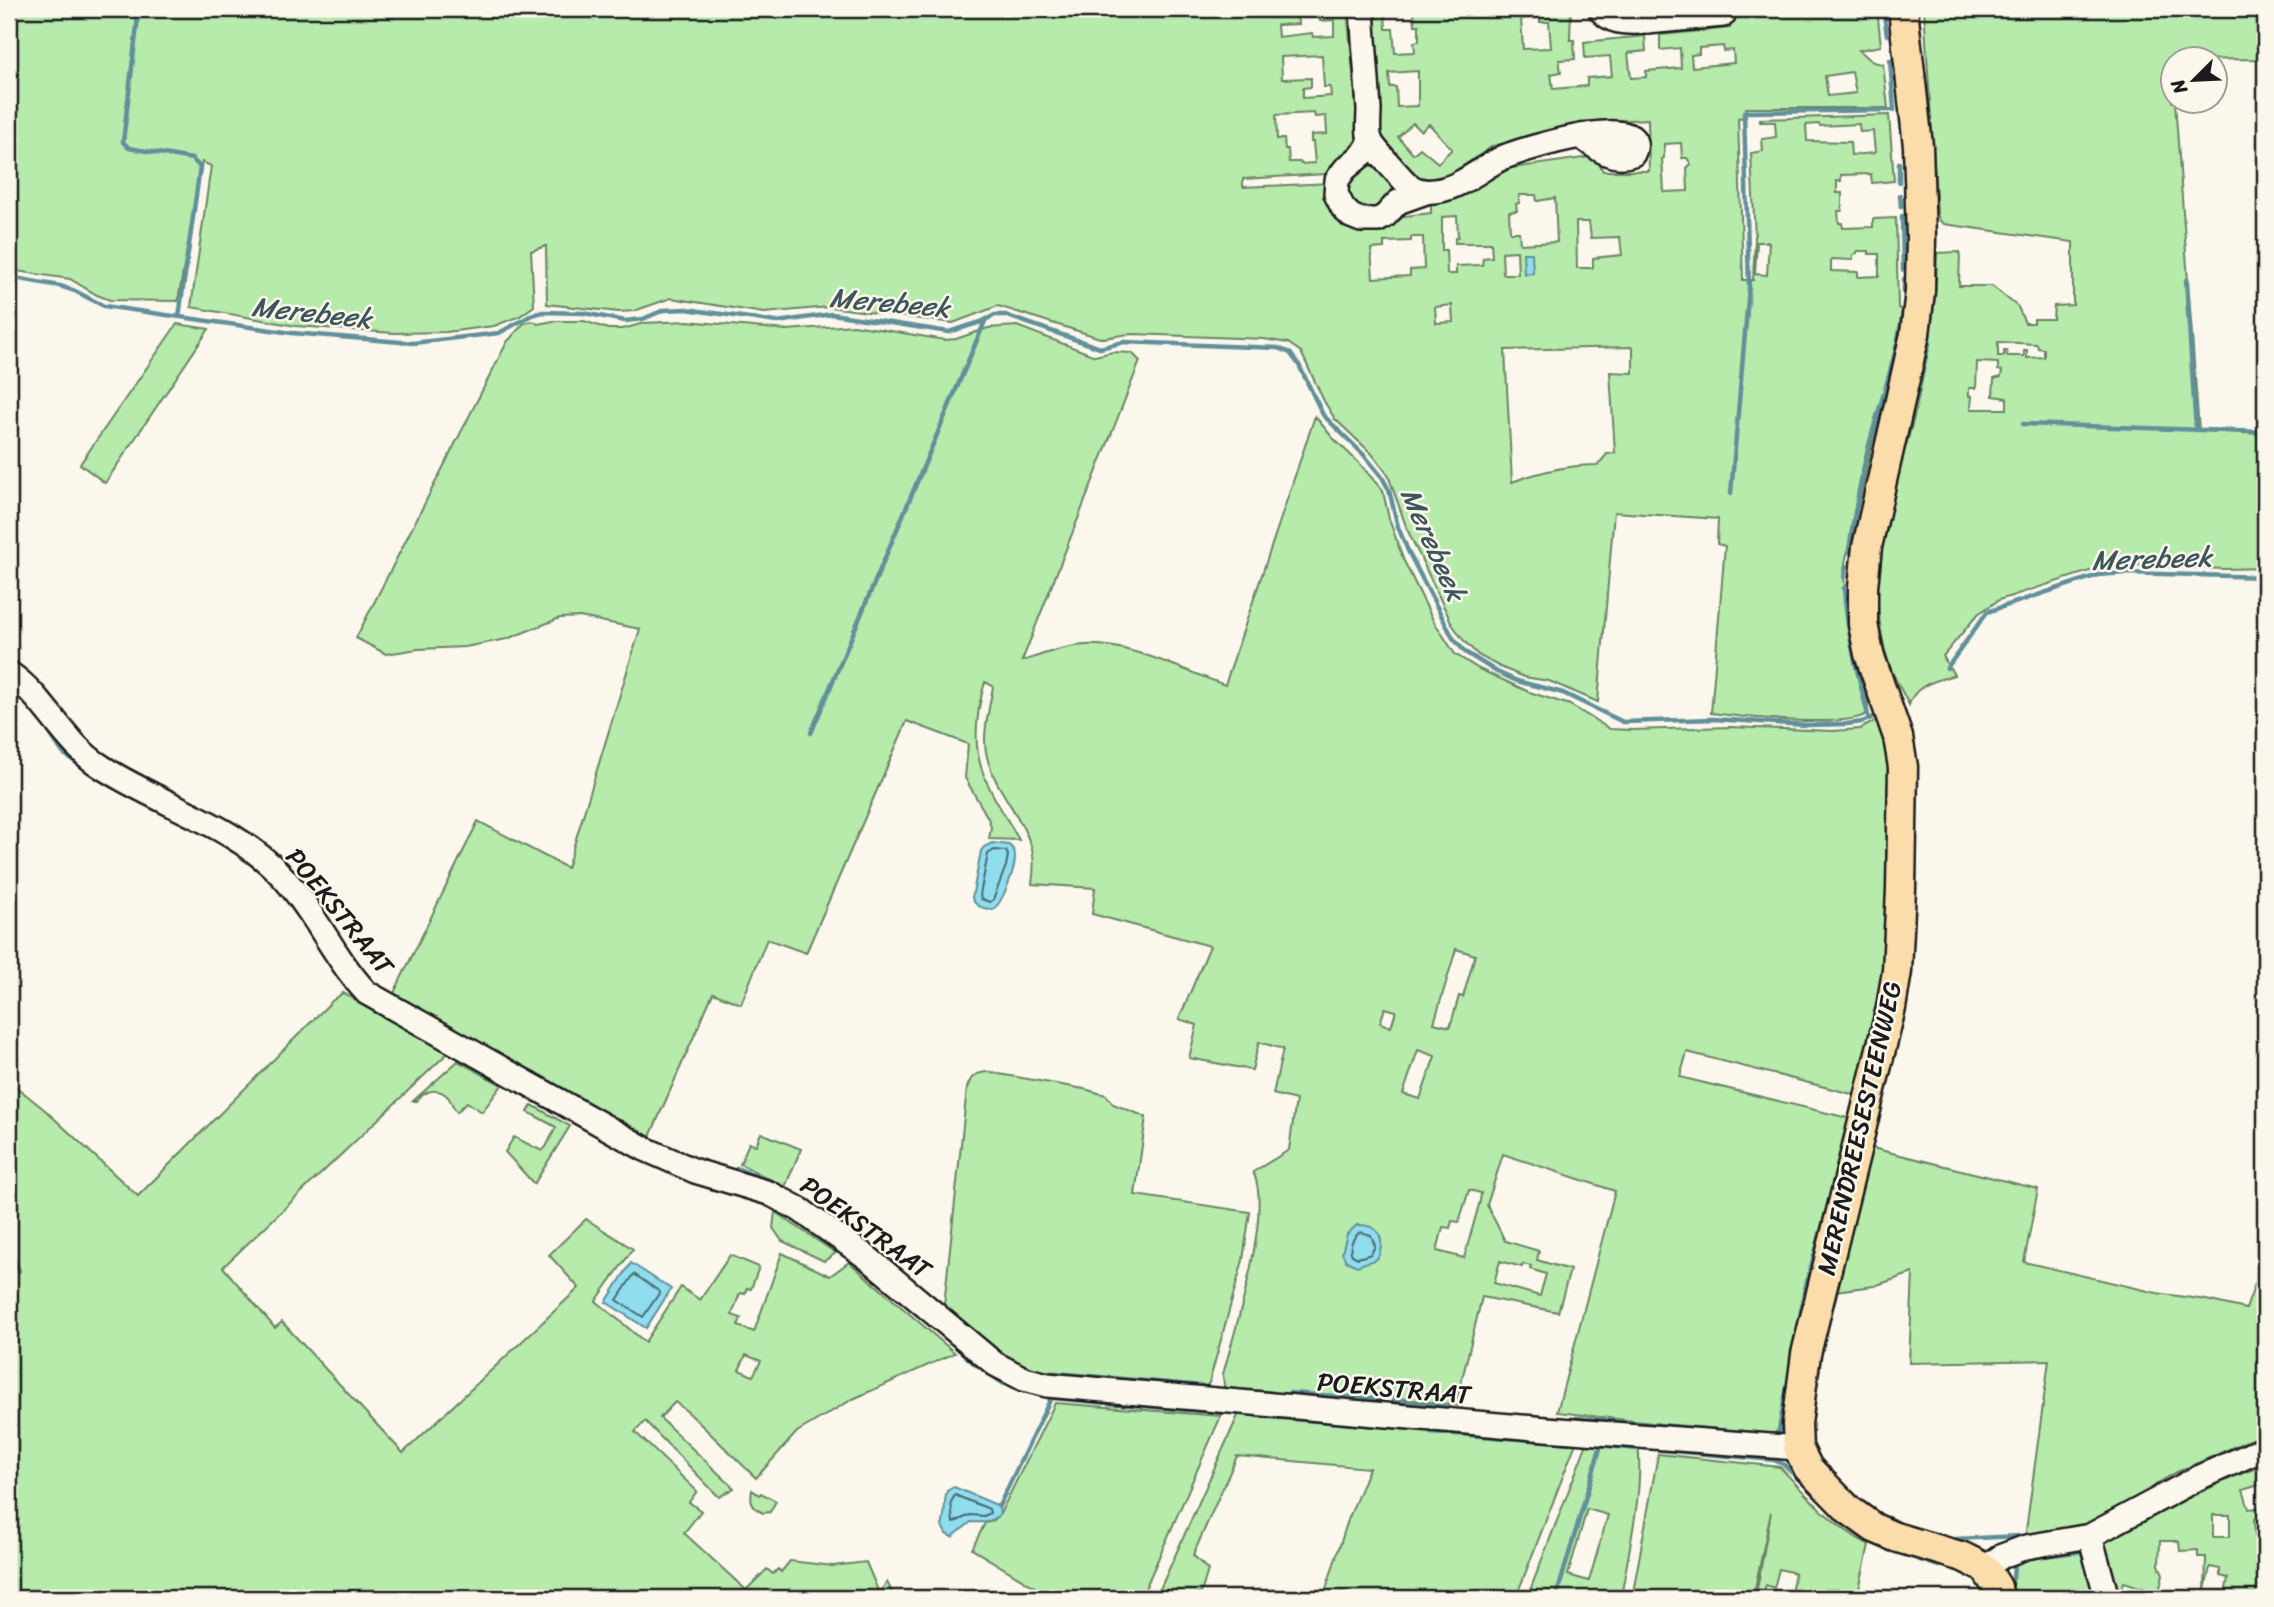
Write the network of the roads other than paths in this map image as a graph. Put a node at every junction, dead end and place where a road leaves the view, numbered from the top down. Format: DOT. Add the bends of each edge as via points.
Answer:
graph roads {
  1 [pos="1362,9"];
  2 [pos="1600,9"];
  3 [pos="1903,9"];
  4 [pos="1648,15"];
  5 [pos="1723,15"];
  6 [pos="1580,136"];
  7 [pos="1371,142"];
  8 [pos="1426,192"];
  9 [pos="9,673"];
  10 [pos="1798,1448"];
  11 [pos="2265,1448"];
  12 [pos="2090,1536"];
  13 [pos="1985,1568"];
  14 [pos="1999,1598"];
  15 [pos="2107,1598"];
  1 -- 7 [label="street"];
  2 -- 4 [label="street" via="1619,23"];
  3 -- 10 [label="main road, MERENDREESESTEENWEG" via="1918,146 1920,291 1915,334 1867,547 1863,587 1869,654 1898,737 1903,767 1897,971 1806,1354"];
  4 -- 5 [label="street"];
  6 -- 8 [label="street" via="1502,158 1442,190"];
  7 -- 8 [label="street" via="1410,186"];
  7 -- 8 [label="street" via="1337,180 1336,194 1351,216 1378,220 1398,202"];
  9 -- 10 [label="street, POEKSTRAAT" via="38,699 78,749 102,767 205,822 266,861 367,993 645,1149 695,1171 769,1193 799,1209 868,1258 995,1364 1024,1378 1047,1385"];
  10 -- 13 [label="main road" via="1827,1489 1874,1528"];
  11 -- 12 [label="street"];
  12 -- 13 [label="street" via="2026,1547"];
  12 -- 15 [label="street"];
  13 -- 14 [label="main road"];
}
